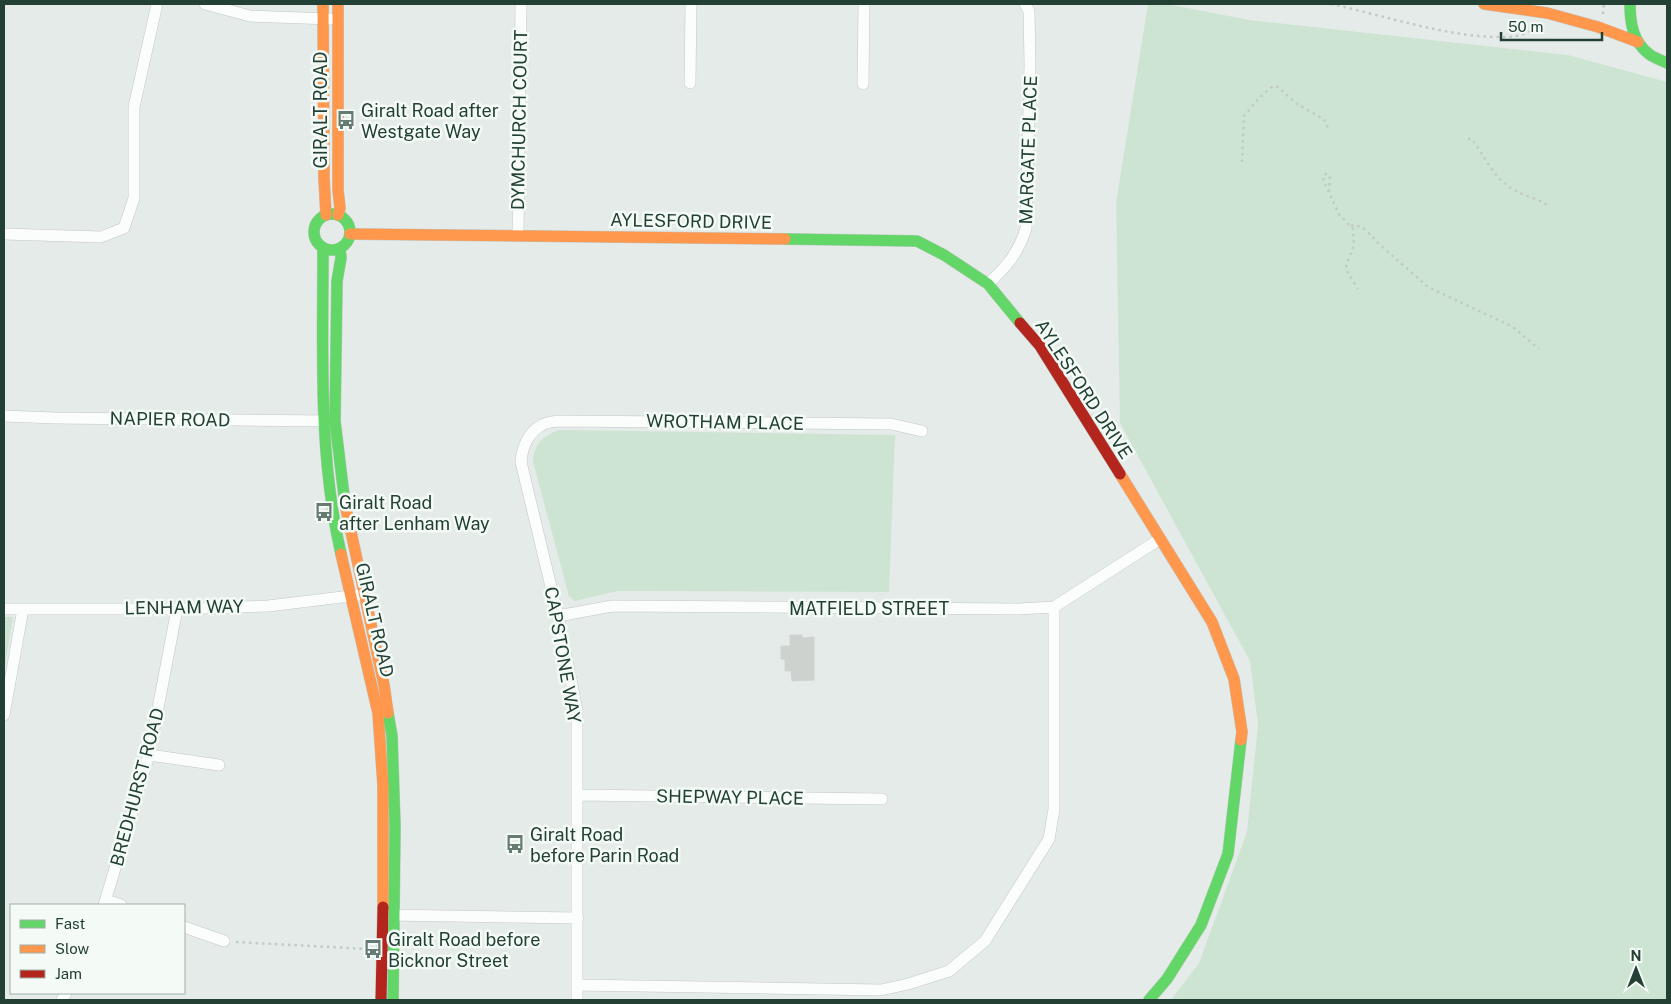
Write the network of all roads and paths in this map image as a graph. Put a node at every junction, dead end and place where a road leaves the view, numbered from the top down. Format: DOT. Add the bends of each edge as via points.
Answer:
graph roads {
  1 [pos="157,4"];
  2 [pos="205,4"];
  3 [pos="323,4"];
  4 [pos="338,4"];
  5 [pos="521,4"];
  6 [pos="691,4"];
  7 [pos="864,4"];
  8 [pos="1025,4"];
  9 [pos="1331,4"];
  10 [pos="1484,4"];
  11 [pos="1630,4"];
  12 [pos="324,19"];
  13 [pos="338,19"];
  14 [pos="1540,28"];
  15 [pos="1638,42"];
  16 [pos="1667,63"];
  17 [pos="690,83"];
  18 [pos="863,84"];
  19 [pos="1328,128"];
  20 [pos="1468,139"];
  21 [pos="1242,162"];
  22 [pos="1329,192"];
  23 [pos="1547,205"];
  24 [pos="332,215"];
  25 [pos="1351,226"];
  26 [pos="4,234"];
  27 [pos="350,234"];
  28 [pos="518,235"];
  29 [pos="323,248"];
  30 [pos="340,249"];
  31 [pos="988,284"];
  32 [pos="1358,290"];
  33 [pos="1539,349"];
  34 [pos="4,416"];
  35 [pos="324,420"];
  36 [pos="336,421"];
  37 [pos="922,431"];
  38 [pos="530,435"];
  39 [pos="1160,539"];
  40 [pos="363,595"];
  41 [pos="351,596"];
  42 [pos="1054,607"];
  43 [pos="4,609"];
  44 [pos="23,609"];
  45 [pos="177,609"];
  46 [pos="558,616"];
  47 [pos="4,715"];
  48 [pos="149,755"];
  49 [pos="219,765"];
  50 [pos="578,795"];
  51 [pos="882,799"];
  52 [pos="105,903"];
  53 [pos="382,914"];
  54 [pos="394,915"];
  55 [pos="578,918"];
  56 [pos="185,927"];
  57 [pos="224,941"];
  58 [pos="381,950"];
  59 [pos="578,985"];
  60 [pos="381,1000"];
  61 [pos="393,1000"];
  62 [pos="578,1000"];
  63 [pos="1149,1000"];
  1 -- 26 [label="street" via="134,107 134,198 124,228 101,237"];
  2 -- 12 [label="street" via="250,16"];
  3 -- 12 [label="street, GIRALT ROAD"];
  4 -- 13 [label="street, GIRALT ROAD"];
  5 -- 28 [label="street, DYMCHURCH COURT"];
  6 -- 17 [label="street"];
  7 -- 18 [label="street"];
  8 -- 31 [label="street, MARGATE PLACE" via="1030,64 1026,229 1008,265"];
  9 -- 14 [label="path" via="1469,35 1512,38"];
  10 -- 15 [label="street" via="1547,13"];
  11 -- 15 [label="street" via="1630,22"];
  12 -- 13 [label="street"];
  12 -- 24 [label="street, GIRALT ROAD" via="324,178"];
  13 -- 24 [label="street, GIRALT ROAD" via="340,208"];
  15 -- 16 [label="street" via="1649,54"];
  19 -- 21 [label="path" via="1320,117 1273,86 1244,116"];
  20 -- 23 [label="path" via="1472,139 1482,157 1507,186"];
  22 -- 22 [label="path" via="1323,176 1325,174 1330,176"];
  22 -- 25 [label="path" via="1339,214"];
  24 -- 27 [label="street" via="347,222"];
  24 -- 29 [label="street" via="317,223 314,232 316,241"];
  25 -- 32 [label="path" via="1354,246 1346,266"];
  25 -- 33 [label="path" via="1366,230 1428,286 1513,327"];
  27 -- 28 [label="street, AYLESFORD DRIVE"];
  27 -- 30 [label="street"];
  28 -- 31 [label="street, AYLESFORD DRIVE" via="917,242 944,255"];
  29 -- 30 [label="street"];
  29 -- 35 [label="street, GIRALT ROAD"];
  30 -- 36 [label="street, GIRALT ROAD"];
  31 -- 39 [label="street, AYLESFORD DRIVE" via="1040,346"];
  34 -- 35 [label="street, NAPIER ROAD"];
  35 -- 36 [label="street, NAPIER ROAD"];
  35 -- 41 [label="street, GIRALT ROAD" via="332,510"];
  36 -- 40 [label="street, GIRALT ROAD" via="345,506"];
  37 -- 38 [label="street, WROTHAM PLACE" via="890,424 558,421 542,425"];
  38 -- 46 [label="street, CAPSTONE WAY" via="522,449 521,462"];
  39 -- 42 [label="street"];
  39 -- 63 [label="street, AYLESFORD DRIVE" via="1212,622 1234,679 1242,732 1228,854 1201,925"];
  40 -- 41 [label="street, LENHAM WAY"];
  40 -- 54 [label="street, GIRALT ROAD" via="392,736"];
  41 -- 45 [label="street, LENHAM WAY" via="268,606"];
  41 -- 53 [label="street, GIRALT ROAD" via="376,705 381,742"];
  42 -- 46 [label="street, MATFIELD STREET" via="612,606"];
  42 -- 59 [label="street" via="1054,809 1049,839 984,941 949,971 881,990"];
  43 -- 44 [label="street, LENHAM WAY"];
  44 -- 45 [label="street, LENHAM WAY"];
  44 -- 47 [label="street"];
  45 -- 48 [label="street, BREDHURST ROAD"];
  46 -- 50 [label="street, CAPSTONE WAY" via="577,710"];
  48 -- 49 [label="street"];
  48 -- 52 [label="street, BREDHURST ROAD"];
  50 -- 51 [label="street, SHEPWAY PLACE"];
  50 -- 55 [label="street, CAPSTONE WAY"];
  53 -- 54 [label="street"];
  53 -- 58 [label="street, GIRALT ROAD"];
  54 -- 55 [label="street"];
  54 -- 61 [label="street, GIRALT ROAD"];
  55 -- 59 [label="street, CAPSTONE WAY"];
  56 -- 57 [label="street"];
  57 -- 58 [label="path"];
  58 -- 60 [label="street, GIRALT ROAD"];
  59 -- 62 [label="street, CAPSTONE WAY"];
}
